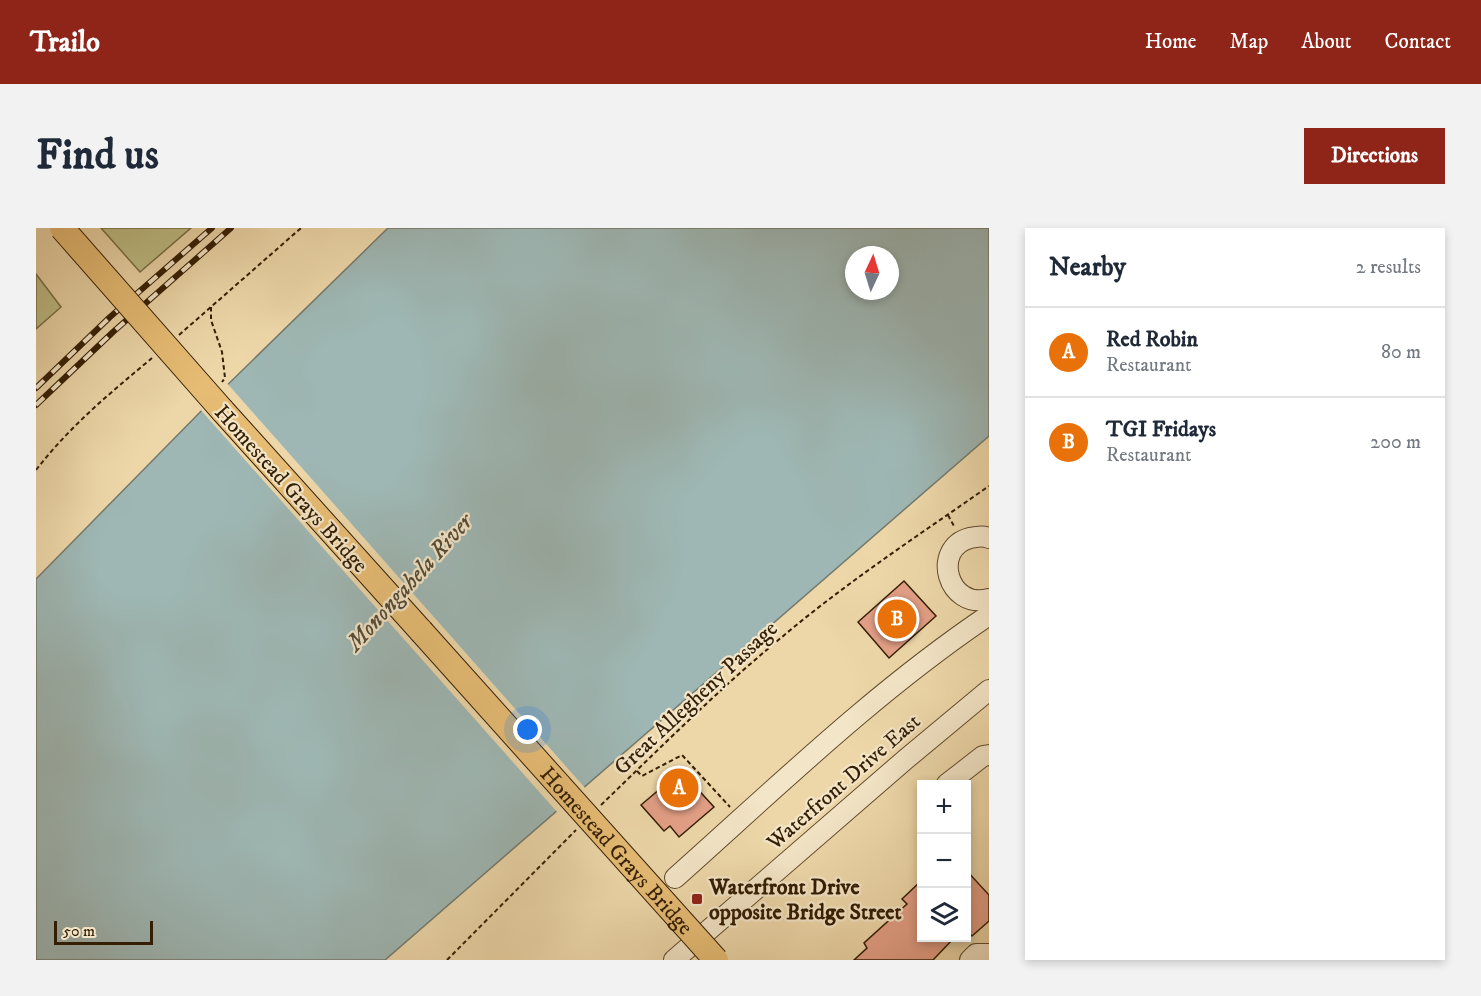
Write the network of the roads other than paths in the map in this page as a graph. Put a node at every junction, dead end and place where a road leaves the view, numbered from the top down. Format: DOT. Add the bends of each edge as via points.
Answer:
graph roads {
  1 [pos="62,228"];
  2 [pos="989,538"];
  3 [pos="989,599"];
  4 [pos="989,615"];
  5 [pos="989,690"];
  6 [pos="989,755"];
  7 [pos="952,780"];
  8 [pos="675,878"];
  9 [pos="703,933"];
  10 [pos="989,954"];
  11 [pos="674,960"];
  12 [pos="717,960"];
  13 [pos="728,960"];
  14 [pos="970,960"];
  1 -- 12 [label="main road, Homestead Grays Bridge, bridge"];
  2 -- 3 [label="street" via="983,535 963,540 951,553 947,569 952,585 964,597 980,602"];
  4 -- 8 [label="street" via="935,651 876,699"];
  5 -- 9 [label="street, Waterfront Drive East"];
  6 -- 7 [label="street" via="982,756"];
  9 -- 11 [label="street, Waterfront Drive East"];
  9 -- 13 [label="street"];
  10 -- 14 [label="street" via="976,954"];
}
